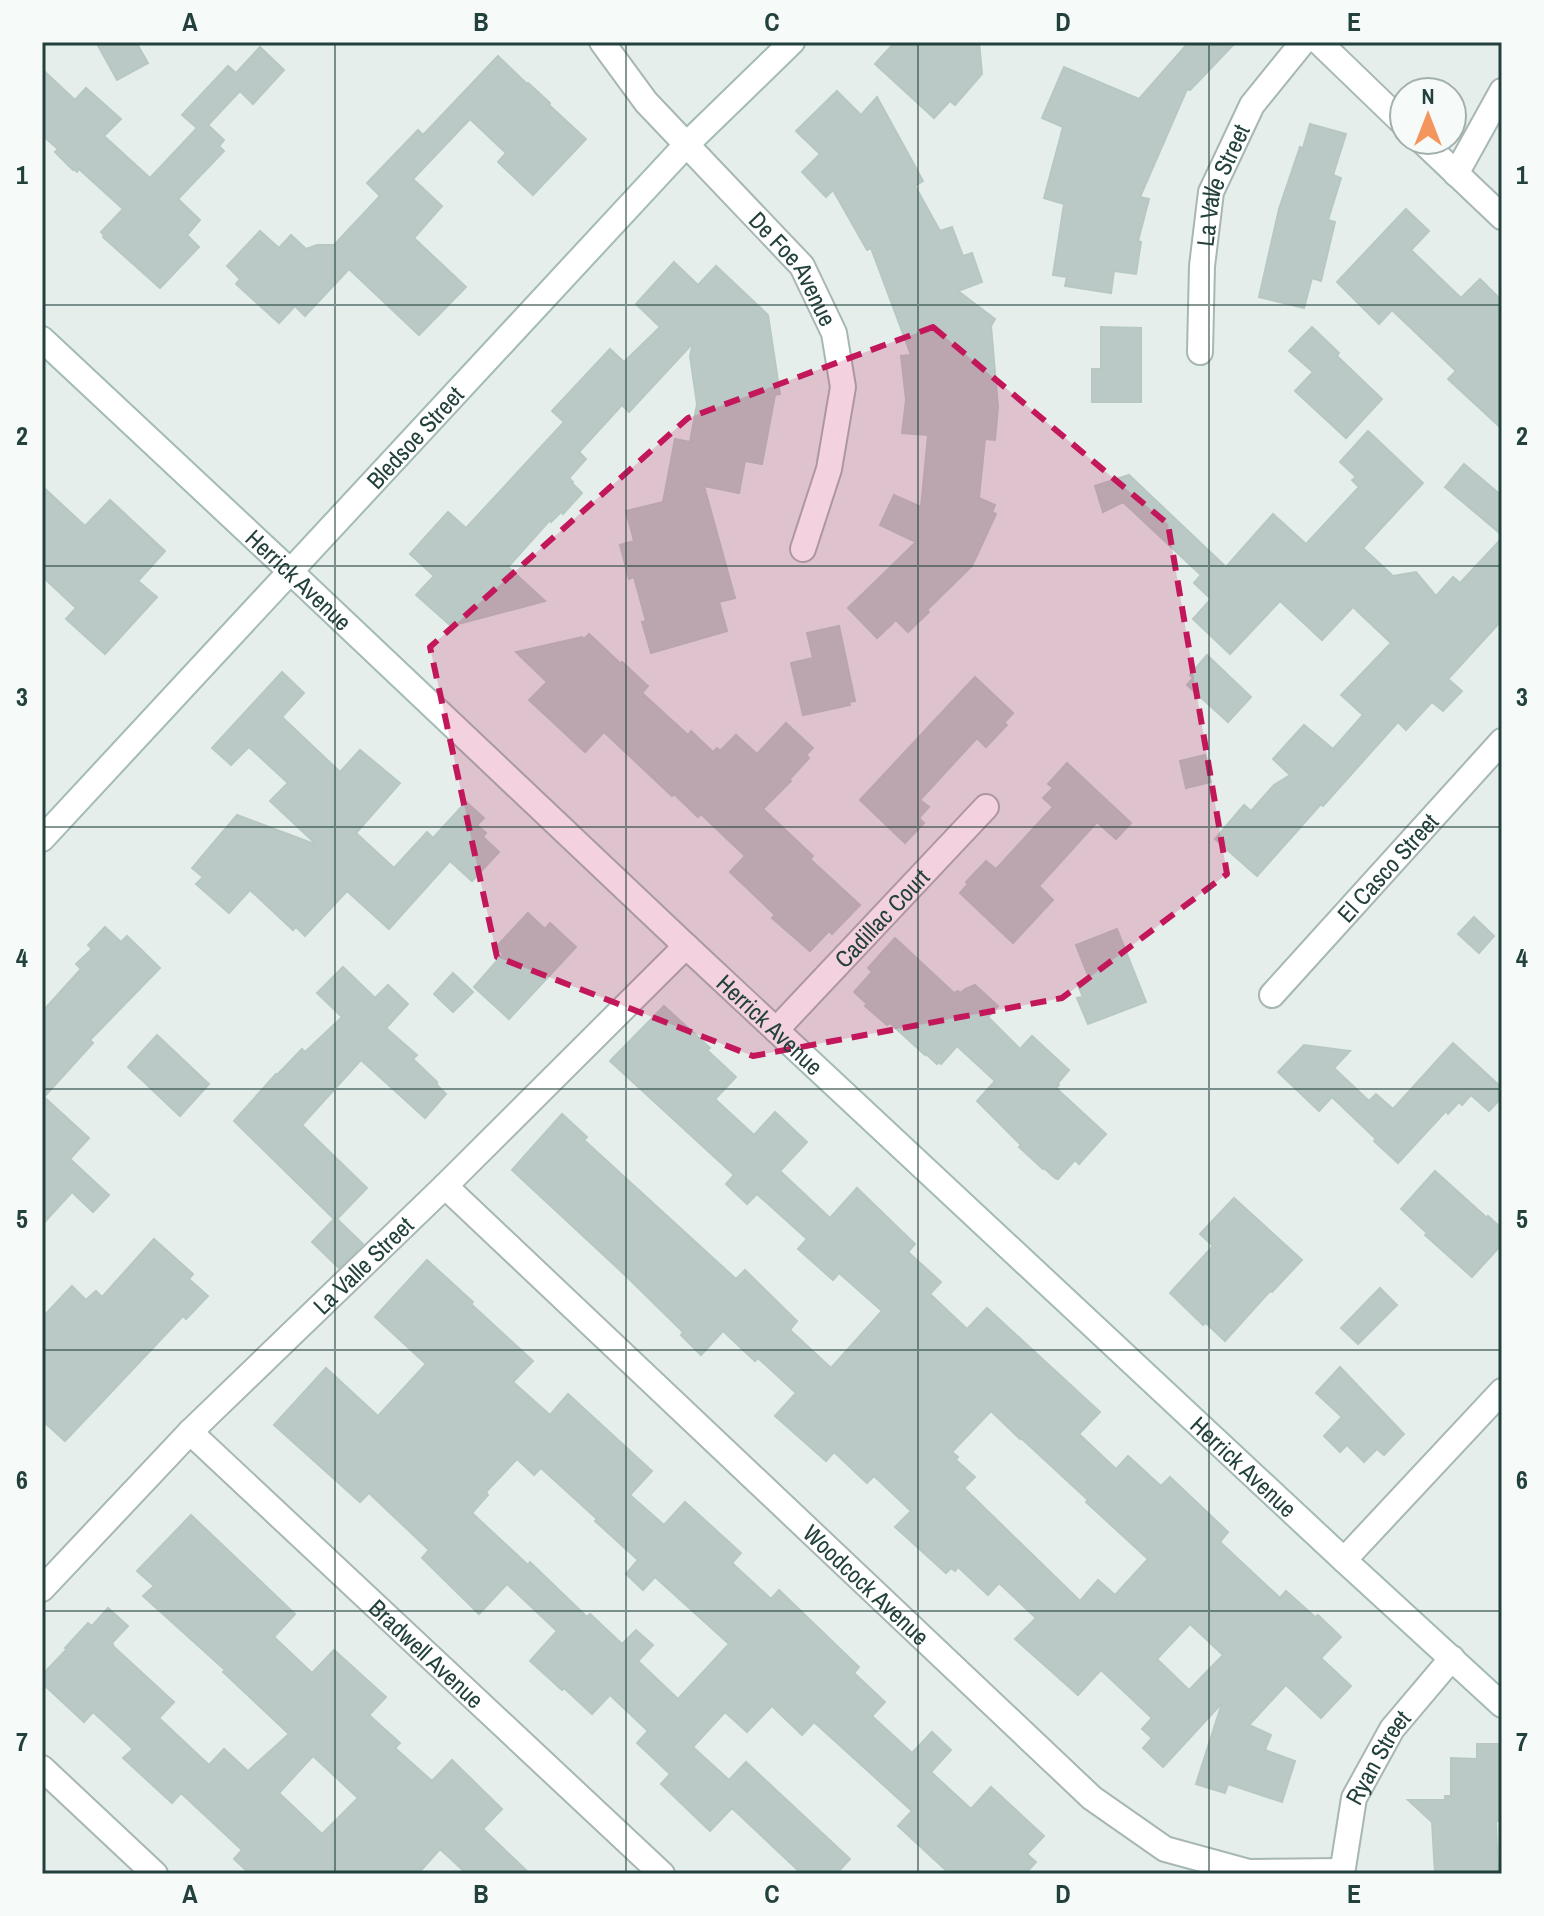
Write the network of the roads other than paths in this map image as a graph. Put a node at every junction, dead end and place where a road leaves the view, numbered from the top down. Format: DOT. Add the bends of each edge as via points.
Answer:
graph roads {
  1 [pos="602,42"];
  2 [pos="792,42"];
  3 [pos="1303,42"];
  4 [pos="1319,42"];
  5 [pos="1502,91"];
  6 [pos="1388,109"];
  7 [pos="686,145"];
  8 [pos="1437,156"];
  9 [pos="1456,174"];
  10 [pos="1502,217"];
  11 [pos="42,339"];
  12 [pos="1200,352"];
  13 [pos="803,549"];
  14 [pos="291,572"];
  15 [pos="1502,741"];
  16 [pos="986,807"];
  17 [pos="42,839"];
  18 [pos="686,946"];
  19 [pos="1272,995"];
  20 [pos="776,1030"];
  21 [pos="445,1186"];
  22 [pos="1502,1391"];
  23 [pos="190,1432"];
  24 [pos="1344,1560"];
  25 [pos="42,1589"];
  26 [pos="1452,1658"];
  27 [pos="1502,1705"];
  28 [pos="42,1768"];
  29 [pos="1342,1872"];
  30 [pos="155,1874"];
  31 [pos="662,1874"];
  1 -- 7 [label="street, De Foe Avenue"];
  2 -- 7 [label="street, Bledsoe Street"];
  3 -- 12 [label="street, La Valle Street" via="1252,105 1211,192"];
  4 -- 6 [label="street"];
  5 -- 9 [label="street"];
  7 -- 13 [label="street, De Foe Avenue" via="802,266 834,333 843,387 829,469"];
  7 -- 14 [label="street, Bledsoe Street"];
  8 -- 9 [label="street"];
  9 -- 10 [label="street"];
  11 -- 14 [label="street, Herrick Avenue"];
  14 -- 17 [label="street, Bledsoe Street"];
  14 -- 18 [label="street, Herrick Avenue"];
  15 -- 19 [label="street, El Casco Street"];
  16 -- 20 [label="street, Cadillac Court"];
  18 -- 20 [label="street, Herrick Avenue"];
  18 -- 21 [label="street, La Valle Street"];
  20 -- 24 [label="street, Herrick Avenue"];
  21 -- 23 [label="street, La Valle Street"];
  21 -- 29 [label="street, Woodcock Avenue" via="1092,1798 1165,1849 1249,1872"];
  22 -- 24 [label="street"];
  23 -- 25 [label="street, La Valle Street"];
  23 -- 31 [label="street, Bradwell Avenue"];
  24 -- 26 [label="street, Herrick Avenue"];
  26 -- 27 [label="street, Herrick Avenue"];
  26 -- 29 [label="street, Ryan Street" via="1392,1729 1354,1798"];
  28 -- 30 [label="street"];
}
